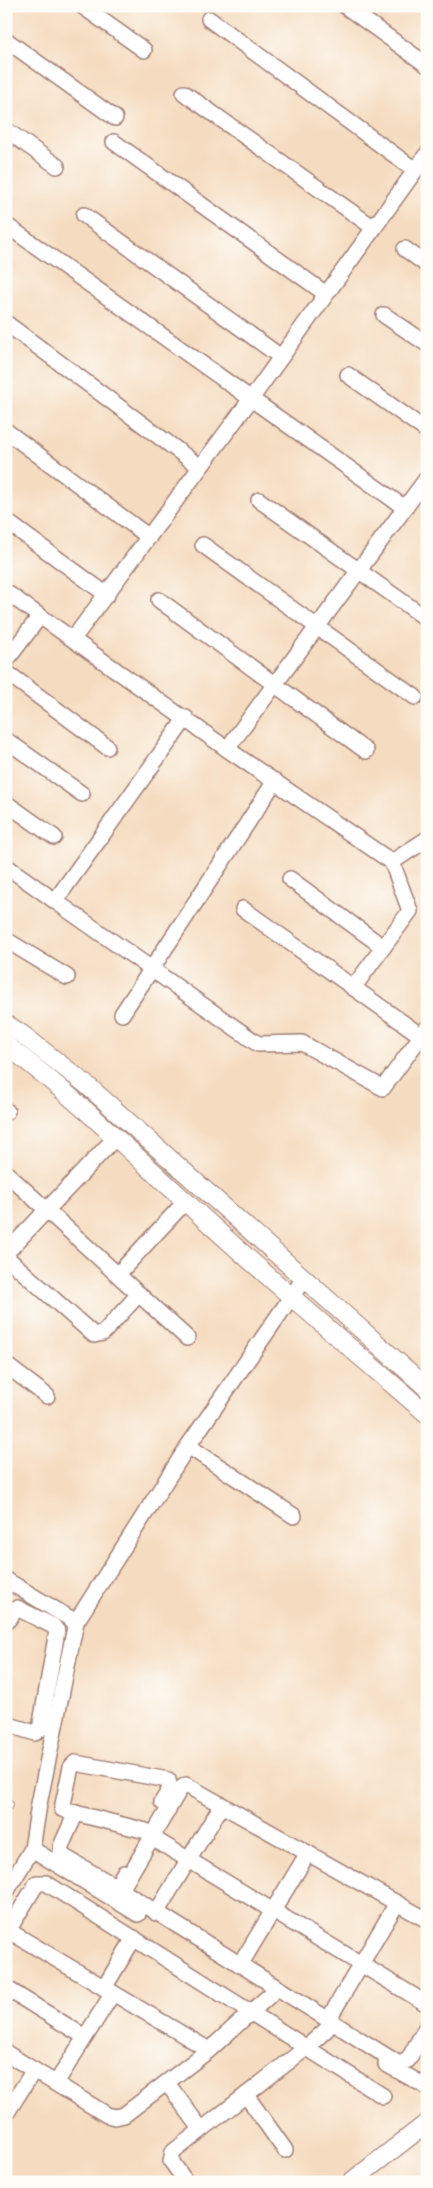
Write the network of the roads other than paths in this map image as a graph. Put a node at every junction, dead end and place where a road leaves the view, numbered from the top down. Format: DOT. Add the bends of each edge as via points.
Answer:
graph roads {
  1 [pos="82,6"];
  2 [pos="345,6"];
  3 [pos="209,19"];
  4 [pos="6,40"];
  5 [pos="144,50"];
  6 [pos="427,65"];
  7 [pos="184,93"];
  8 [pos="115,118"];
  9 [pos="6,130"];
  10 [pos="114,142"];
  11 [pos="427,154"];
  12 [pos="57,166"];
  13 [pos="416,170"];
  14 [pos="84,215"];
  15 [pos="6,225"];
  16 [pos="374,228"];
  17 [pos="405,250"];
  18 [pos="427,265"];
  19 [pos="326,294"];
  20 [pos="384,315"];
  21 [pos="6,323"];
  22 [pos="427,344"];
  23 [pos="281,357"];
  24 [pos="348,374"];
  25 [pos="251,400"];
  26 [pos="6,431"];
  27 [pos="427,431"];
  28 [pos="200,467"];
  29 [pos="427,478"];
  30 [pos="259,500"];
  31 [pos="405,508"];
  32 [pos="6,521"];
  33 [pos="149,537"];
  34 [pos="203,545"];
  35 [pos="360,570"];
  36 [pos="6,592"];
  37 [pos="107,595"];
  38 [pos="159,600"];
  39 [pos="40,616"];
  40 [pos="427,619"];
  41 [pos="317,627"];
  42 [pos="73,639"];
  43 [pos="6,661"];
  44 [pos="6,672"];
  45 [pos="275,685"];
  46 [pos="415,697"];
  47 [pos="186,718"];
  48 [pos="6,740"];
  49 [pos="107,747"];
  50 [pos="227,749"];
  51 [pos="366,751"];
  52 [pos="275,781"];
  53 [pos="82,794"];
  54 [pos="6,803"];
  55 [pos="54,837"];
  56 [pos="427,838"];
  57 [pos="392,862"];
  58 [pos="6,866"];
  59 [pos="290,879"];
  60 [pos="55,901"];
  61 [pos="242,910"];
  62 [pos="6,940"];
  63 [pos="383,947"];
  64 [pos="152,968"];
  65 [pos="67,977"];
  66 [pos="353,988"];
  67 [pos="122,1014"];
  68 [pos="6,1024"];
  69 [pos="425,1035"];
  70 [pos="6,1046"];
  71 [pos="116,1137"];
  72 [pos="6,1173"];
  73 [pos="185,1202"];
  74 [pos="47,1210"];
  75 [pos="6,1253"];
  76 [pos="6,1257"];
  77 [pos="118,1274"];
  78 [pos="303,1280"];
  79 [pos="139,1294"];
  80 [pos="290,1296"];
  81 [pos="187,1338"];
  82 [pos="6,1365"];
  83 [pos="427,1388"];
  84 [pos="47,1396"];
  85 [pos="427,1414"];
  86 [pos="188,1446"];
  87 [pos="294,1516"];
  88 [pos="6,1580"];
  89 [pos="7,1621"];
  90 [pos="76,1622"];
  91 [pos="6,1724"];
  92 [pos="39,1804"];
  93 [pos="222,1805"];
  94 [pos="62,1809"];
  95 [pos="76,1813"];
  96 [pos="149,1834"];
  97 [pos="32,1849"];
  98 [pos="308,1853"];
  99 [pos="188,1860"];
  100 [pos="6,1892"];
  101 [pos="397,1903"];
  102 [pos="273,1911"];
  103 [pos="156,1913"];
  104 [pos="427,1920"];
  105 [pos="7,1932"];
  106 [pos="134,1938"];
  107 [pos="361,1964"];
  108 [pos="240,1965"];
  109 [pos="6,1988"];
  110 [pos="109,1990"];
  111 [pos="270,1996"];
  112 [pos="427,2004"];
  113 [pos="253,2013"];
  114 [pos="327,2025"];
  115 [pos="427,2026"];
  116 [pos="85,2037"];
  117 [pos="306,2048"];
  118 [pos="209,2050"];
  119 [pos="6,2053"];
  120 [pos="34,2070"];
  121 [pos="167,2082"];
  122 [pos="56,2083"];
  123 [pos="427,2087"];
  124 [pos="246,2094"];
  125 [pos="383,2096"];
  126 [pos="6,2114"];
  127 [pos="427,2123"];
  128 [pos="201,2129"];
  129 [pos="285,2150"];
  130 [pos="186,2182"];
  131 [pos="351,2182"];
  1 -- 5 [label="street"];
  2 -- 6 [label="street"];
  3 -- 13 [label="street"];
  4 -- 8 [label="street"];
  7 -- 16 [label="street"];
  9 -- 12 [label="street"];
  10 -- 19 [label="street"];
  11 -- 13 [label="street"];
  13 -- 16 [label="street"];
  14 -- 23 [label="street"];
  15 -- 25 [label="street"];
  16 -- 19 [label="street"];
  17 -- 18 [label="street"];
  19 -- 23 [label="street"];
  20 -- 22 [label="street"];
  21 -- 28 [label="street"];
  23 -- 25 [label="street"];
  24 -- 27 [label="street"];
  25 -- 28 [label="street"];
  25 -- 31 [label="street"];
  26 -- 33 [label="street"];
  28 -- 33 [label="street"];
  29 -- 31 [label="street"];
  30 -- 35 [label="street"];
  31 -- 35 [label="street"];
  32 -- 37 [label="street"];
  33 -- 37 [label="street"];
  34 -- 41 [label="street"];
  35 -- 40 [label="street"];
  35 -- 41 [label="street"];
  36 -- 39 [label="street"];
  37 -- 42 [label="street"];
  38 -- 45 [label="street"];
  39 -- 42 [label="street"];
  39 -- 43 [label="street"];
  41 -- 45 [label="street"];
  41 -- 46 [label="street"];
  42 -- 47 [label="street"];
  44 -- 49 [label="street"];
  45 -- 50 [label="street"];
  45 -- 51 [label="street"];
  47 -- 50 [label="street"];
  47 -- 60 [label="street"];
  48 -- 53 [label="street"];
  50 -- 52 [label="street"];
  52 -- 57 [label="street"];
  52 -- 64 [label="street"];
  54 -- 55 [label="street"];
  56 -- 57 [label="street"];
  57 -- 63 [label="street" via="410,911"];
  58 -- 60 [label="street"];
  59 -- 63 [label="street"];
  60 -- 64 [label="street"];
  61 -- 66 [label="street"];
  62 -- 65 [label="street"];
  63 -- 66 [label="street"];
  64 -- 67 [label="street"];
  64 -- 69 [label="street" via="258,1044 302,1043 383,1088"];
  66 -- 69 [label="street"];
  68 -- 78 [label="street" via="88,1086"];
  70 -- 71 [label="street"];
  71 -- 73 [label="street"];
  71 -- 74 [label="street"];
  72 -- 74 [label="street"];
  73 -- 77 [label="street"];
  73 -- 80 [label="street"];
  74 -- 75 [label="street"];
  74 -- 77 [label="street"];
  76 -- 79 [label="street" via="94,1335 103,1333"];
  77 -- 79 [label="street"];
  78 -- 80 [label="street"];
  78 -- 83 [label="street"];
  79 -- 81 [label="street"];
  80 -- 85 [label="street"];
  80 -- 86 [label="street"];
  82 -- 84 [label="street"];
  86 -- 87 [label="street"];
  86 -- 90 [label="street"];
  88 -- 90 [label="street"];
  89 -- 91 [label="street" via="17,1608 58,1631 40,1729 35,1733"];
  90 -- 92 [label="street"];
  92 -- 94 [label="street"];
  92 -- 97 [label="street"];
  93 -- 96 [label="street" via="184,1785"];
  93 -- 98 [label="street"];
  93 -- 99 [label="street"];
  94 -- 95 [label="street"];
  94 -- 96 [label="street" via="70,1767 75,1763 163,1779 170,1784 170,1789"];
  95 -- 96 [label="street"];
  95 -- 96 [label="street" via="61,1846 61,1855 113,1885 118,1883"];
  96 -- 99 [label="street"];
  96 -- 103 [label="street" via="121,1890"];
  97 -- 100 [label="street"];
  97 -- 111 [label="street"];
  98 -- 101 [label="street"];
  98 -- 102 [label="street"];
  99 -- 102 [label="street"];
  99 -- 103 [label="street"];
  101 -- 104 [label="street"];
  101 -- 107 [label="street"];
  102 -- 107 [label="street"];
  102 -- 108 [label="street"];
  103 -- 108 [label="street"];
  105 -- 106 [label="street" via="40,1882"];
  105 -- 110 [label="street"];
  106 -- 110 [label="street"];
  106 -- 113 [label="street"];
  107 -- 112 [label="street"];
  107 -- 114 [label="street"];
  108 -- 114 [label="street"];
  109 -- 116 [label="street"];
  110 -- 116 [label="street"];
  110 -- 118 [label="street"];
  111 -- 113 [label="street"];
  111 -- 114 [label="street"];
  113 -- 117 [label="street"];
  113 -- 118 [label="street"];
  114 -- 115 [label="street" via="400,2064 408,2060"];
  114 -- 117 [label="street"];
  114 -- 123 [label="street"];
  116 -- 122 [label="street"];
  117 -- 124 [label="street"];
  117 -- 125 [label="street"];
  118 -- 121 [label="street"];
  119 -- 120 [label="street"];
  120 -- 122 [label="street"];
  120 -- 126 [label="street"];
  121 -- 122 [label="street" via="124,2115 115,2117"];
  121 -- 128 [label="street"];
  124 -- 128 [label="street"];
  124 -- 129 [label="street"];
  127 -- 131 [label="street"];
  128 -- 130 [label="street" via="170,2156 170,2161"];
}
